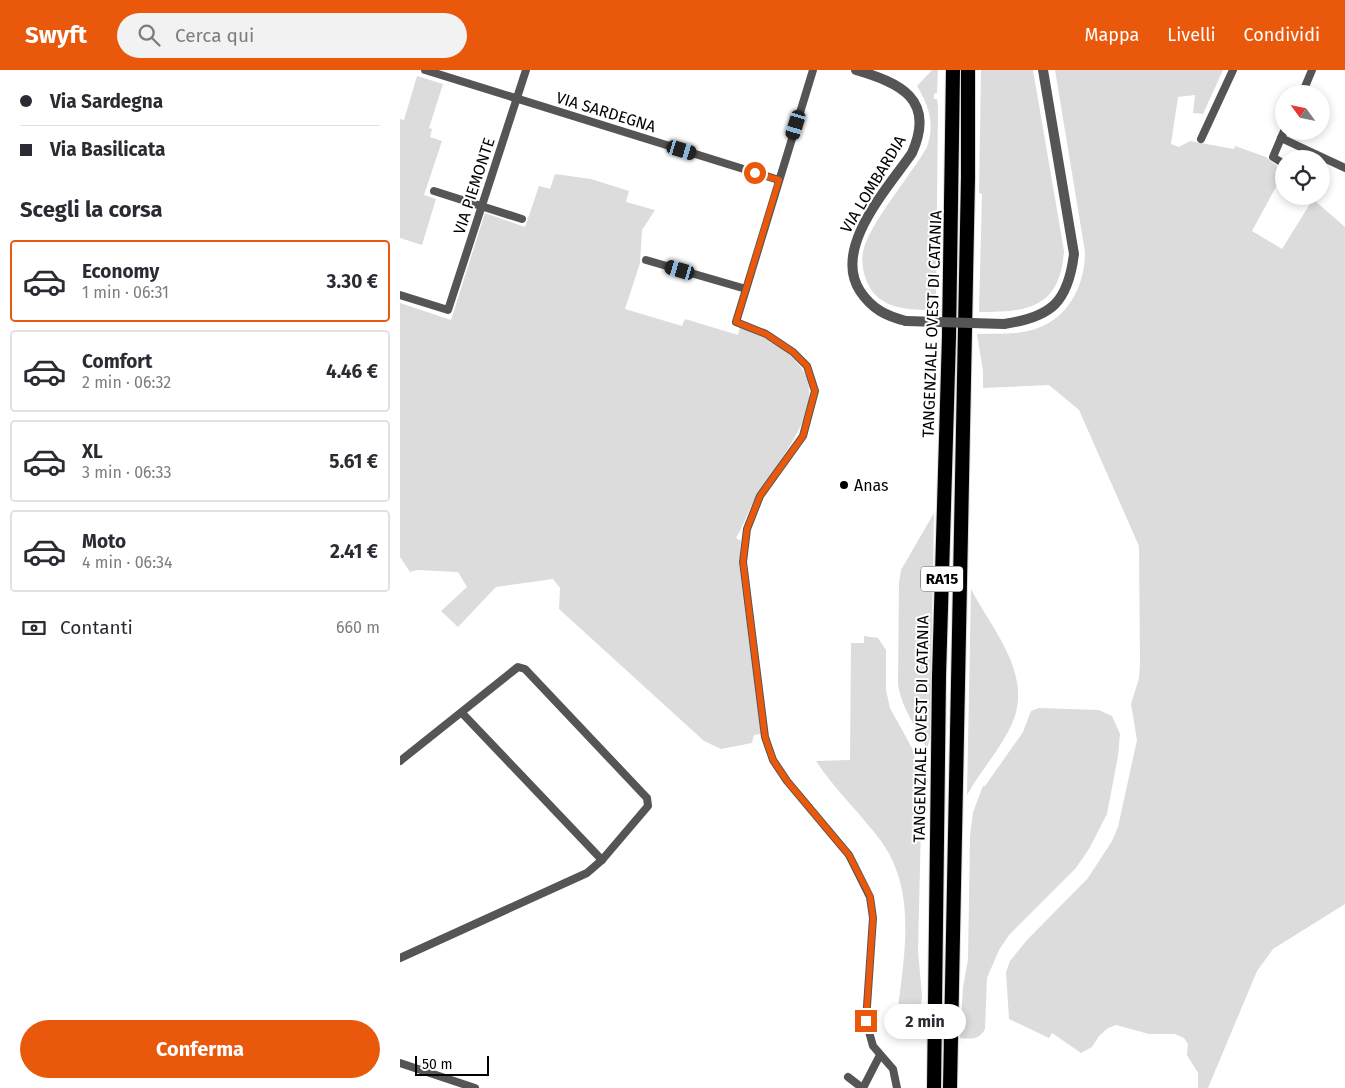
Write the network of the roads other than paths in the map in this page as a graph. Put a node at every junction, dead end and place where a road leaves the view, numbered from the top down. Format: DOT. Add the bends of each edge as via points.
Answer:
graph roads {
  1 [pos="425,70"];
  2 [pos="526,70"];
  3 [pos="813,70"];
  4 [pos="856,70"];
  5 [pos="953,70"];
  6 [pos="968,70"];
  7 [pos="1044,70"];
  8 [pos="1233,70"];
  9 [pos="1312,70"];
  10 [pos="1306,85"];
  11 [pos="516,98"];
  12 [pos="1201,139"];
  13 [pos="1292,140"];
  14 [pos="1345,168"];
  15 [pos="779,180"];
  16 [pos="434,191"];
  17 [pos="482,206"];
  18 [pos="522,219"];
  19 [pos="646,260"];
  20 [pos="746,289"];
  21 [pos="400,295"];
  22 [pos="462,714"];
  23 [pos="400,761"];
  24 [pos="602,860"];
  25 [pos="400,958"];
  26 [pos="880,1054"];
  27 [pos="400,1063"];
  28 [pos="848,1076"];
  29 [pos="475,1088"];
  30 [pos="862,1088"];
  31 [pos="896,1088"];
  32 [pos="934,1088"];
  33 [pos="950,1088"];
  1 -- 11 [label="street, VIA SARDEGNA"];
  2 -- 11 [label="street, VIA PIEMONTE"];
  3 -- 15 [label="street"];
  4 -- 7 [label="street, VIA LOMBARDIA, bridge" via="898,85 916,106 919,118 918,140 912,153 863,226 853,247 854,277 858,288 868,302 890,317 906,321 1004,324 1031,320 1049,310 1061,298 1071,279 1074,254"];
  5 -- 32 [label="highway, TANGENZIALE OVEST DI CATANIA / RA15" via="939,676"];
  6 -- 33 [label="highway, TANGENZIALE OVEST DI CATANIA / RA15"];
  8 -- 12 [label="street"];
  9 -- 10 [label="street"];
  11 -- 15 [label="street, VIA SARDEGNA"];
  11 -- 17 [label="street, VIA PIEMONTE"];
  13 -- 14 [label="street"];
  15 -- 20 [label="street"];
  16 -- 17 [label="street"];
  17 -- 18 [label="street"];
  17 -- 21 [label="street, VIA PIEMONTE" via="448,310"];
  19 -- 20 [label="street"];
  20 -- 26 [label="street" via="736,322 766,334 793,352 807,366 815,391 803,436 760,496 747,529 743,562 765,737 773,760 849,855 870,896 873,918 866,1021 869,1037"];
  22 -- 23 [label="street"];
  22 -- 24 [label="street"];
  22 -- 24 [label="street" via="518,667 525,668 647,798 648,806"];
  24 -- 25 [label="street" via="587,873"];
  26 -- 30 [label="street"];
  26 -- 31 [label="street" via="893,1069"];
  27 -- 29 [label="street"];
  28 -- 30 [label="street"];
}
